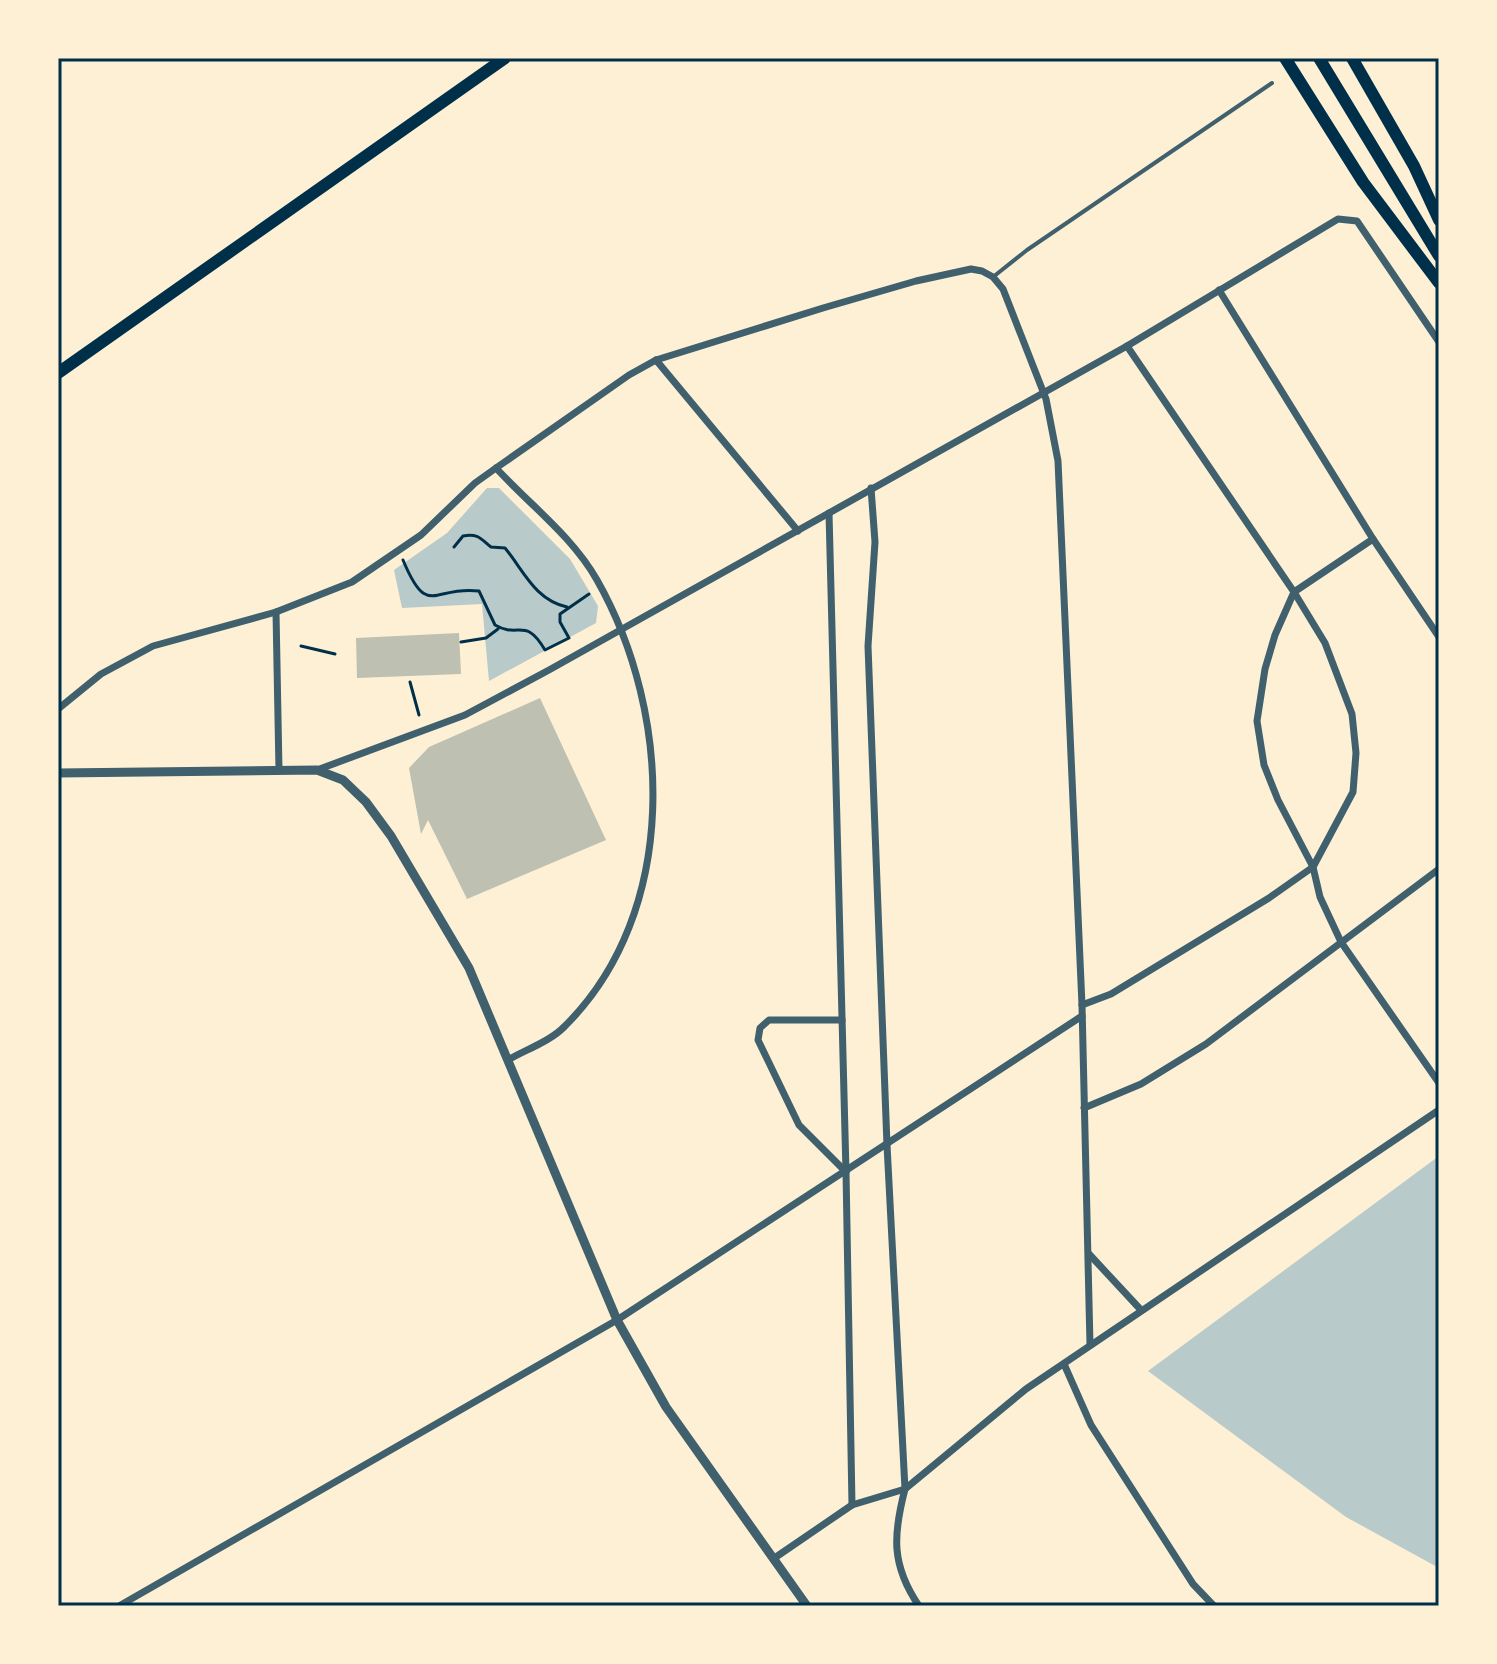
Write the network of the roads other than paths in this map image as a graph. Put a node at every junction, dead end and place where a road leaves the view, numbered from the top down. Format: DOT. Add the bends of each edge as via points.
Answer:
graph roads {
  1 [pos="505,58"];
  2 [pos="1285,58"];
  3 [pos="1319,58"];
  4 [pos="1352,58"];
  5 [pos="1272,83"];
  6 [pos="1439,220"];
  7 [pos="1439,256"];
  8 [pos="993,277"];
  9 [pos="1439,283"];
  10 [pos="1219,290"];
  11 [pos="1439,342"];
  12 [pos="1127,346"];
  13 [pos="656,360"];
  14 [pos="58,373"];
  15 [pos="1042,392"];
  16 [pos="496,468"];
  17 [pos="871,488"];
  18 [pos="829,513"];
  19 [pos="798,531"];
  20 [pos="1373,539"];
  21 [pos="1294,592"];
  22 [pos="276,612"];
  23 [pos="621,629"];
  24 [pos="1439,637"];
  25 [pos="58,709"];
  26 [pos="279,770"];
  27 [pos="317,770"];
  28 [pos="58,773"];
  29 [pos="1313,867"];
  30 [pos="1439,869"];
  31 [pos="1341,942"];
  32 [pos="1082,1005"];
  33 [pos="1082,1016"];
  34 [pos="842,1020"];
  35 [pos="508,1060"];
  36 [pos="1439,1083"];
  37 [pos="1084,1108"];
  38 [pos="1439,1110"];
  39 [pos="887,1145"];
  40 [pos="846,1172"];
  41 [pos="1089,1254"];
  42 [pos="1141,1310"];
  43 [pos="617,1320"];
  44 [pos="1090,1345"];
  45 [pos="1064,1364"];
  46 [pos="905,1489"];
  47 [pos="852,1505"];
  48 [pos="773,1559"];
  49 [pos="119,1606"];
  50 [pos="807,1606"];
  51 [pos="919,1606"];
  52 [pos="1214,1606"];
  1 -- 14 [label="main road"];
  2 -- 9 [label="main road" via="1363,182"];
  3 -- 7 [label="main road"];
  4 -- 6 [label="main road"];
  5 -- 8 [label="lane"];
  8 -- 13 [label="street" via="971,269 916,281"];
  8 -- 15 [label="street" via="1003,289"];
  10 -- 11 [label="street" via="1338,219 1357,221"];
  10 -- 12 [label="street"];
  10 -- 20 [label="street"];
  12 -- 15 [label="street"];
  12 -- 21 [label="street"];
  13 -- 16 [label="street"];
  13 -- 19 [label="street"];
  15 -- 17 [label="street"];
  15 -- 32 [label="street" via="1058,461"];
  16 -- 22 [label="street" via="421,535 352,582"];
  16 -- 23 [label="street" via="577,549"];
  17 -- 18 [label="street"];
  17 -- 39 [label="street" via="875,542 868,646"];
  18 -- 19 [label="street"];
  18 -- 34 [label="street"];
  19 -- 23 [label="street"];
  20 -- 21 [label="street"];
  20 -- 24 [label="street"];
  21 -- 29 [label="street" via="1265,669 1257,721 1264,765"];
  21 -- 29 [label="street" via="1336,671 1352,714 1356,753 1353,792"];
  22 -- 25 [label="street" via="153,646 101,674"];
  22 -- 26 [label="street"];
  23 -- 27 [label="street" via="465,715"];
  23 -- 35 [label="street" via="637,673 652,768 648,853 637,907 595,992 563,1029"];
  26 -- 27 [label="street"];
  26 -- 28 [label="street"];
  27 -- 35 [label="street" via="343,780 391,836 469,968"];
  29 -- 31 [label="street"];
  29 -- 32 [label="street" via="1111,994"];
  30 -- 31 [label="street"];
  31 -- 36 [label="street"];
  31 -- 37 [label="street" via="1206,1044 1141,1084"];
  32 -- 33 [label="street"];
  33 -- 37 [label="street"];
  33 -- 39 [label="street"];
  34 -- 40 [label="street"];
  34 -- 40 [label="street" via="769,1020 760,1028 758,1040 799,1125"];
  35 -- 43 [label="street"];
  37 -- 41 [label="street"];
  38 -- 42 [label="street"];
  39 -- 40 [label="street"];
  39 -- 46 [label="street"];
  40 -- 43 [label="street"];
  40 -- 47 [label="street"];
  41 -- 42 [label="street"];
  41 -- 44 [label="street"];
  42 -- 44 [label="street"];
  43 -- 48 [label="street" via="666,1407"];
  43 -- 49 [label="street"];
  44 -- 45 [label="street"];
  45 -- 46 [label="street"];
  45 -- 52 [label="street" via="1091,1425 1193,1584"];
  46 -- 47 [label="street"];
  46 -- 51 [label="street" via="895,1548 900,1573"];
  47 -- 48 [label="street"];
  48 -- 50 [label="street"];
}
